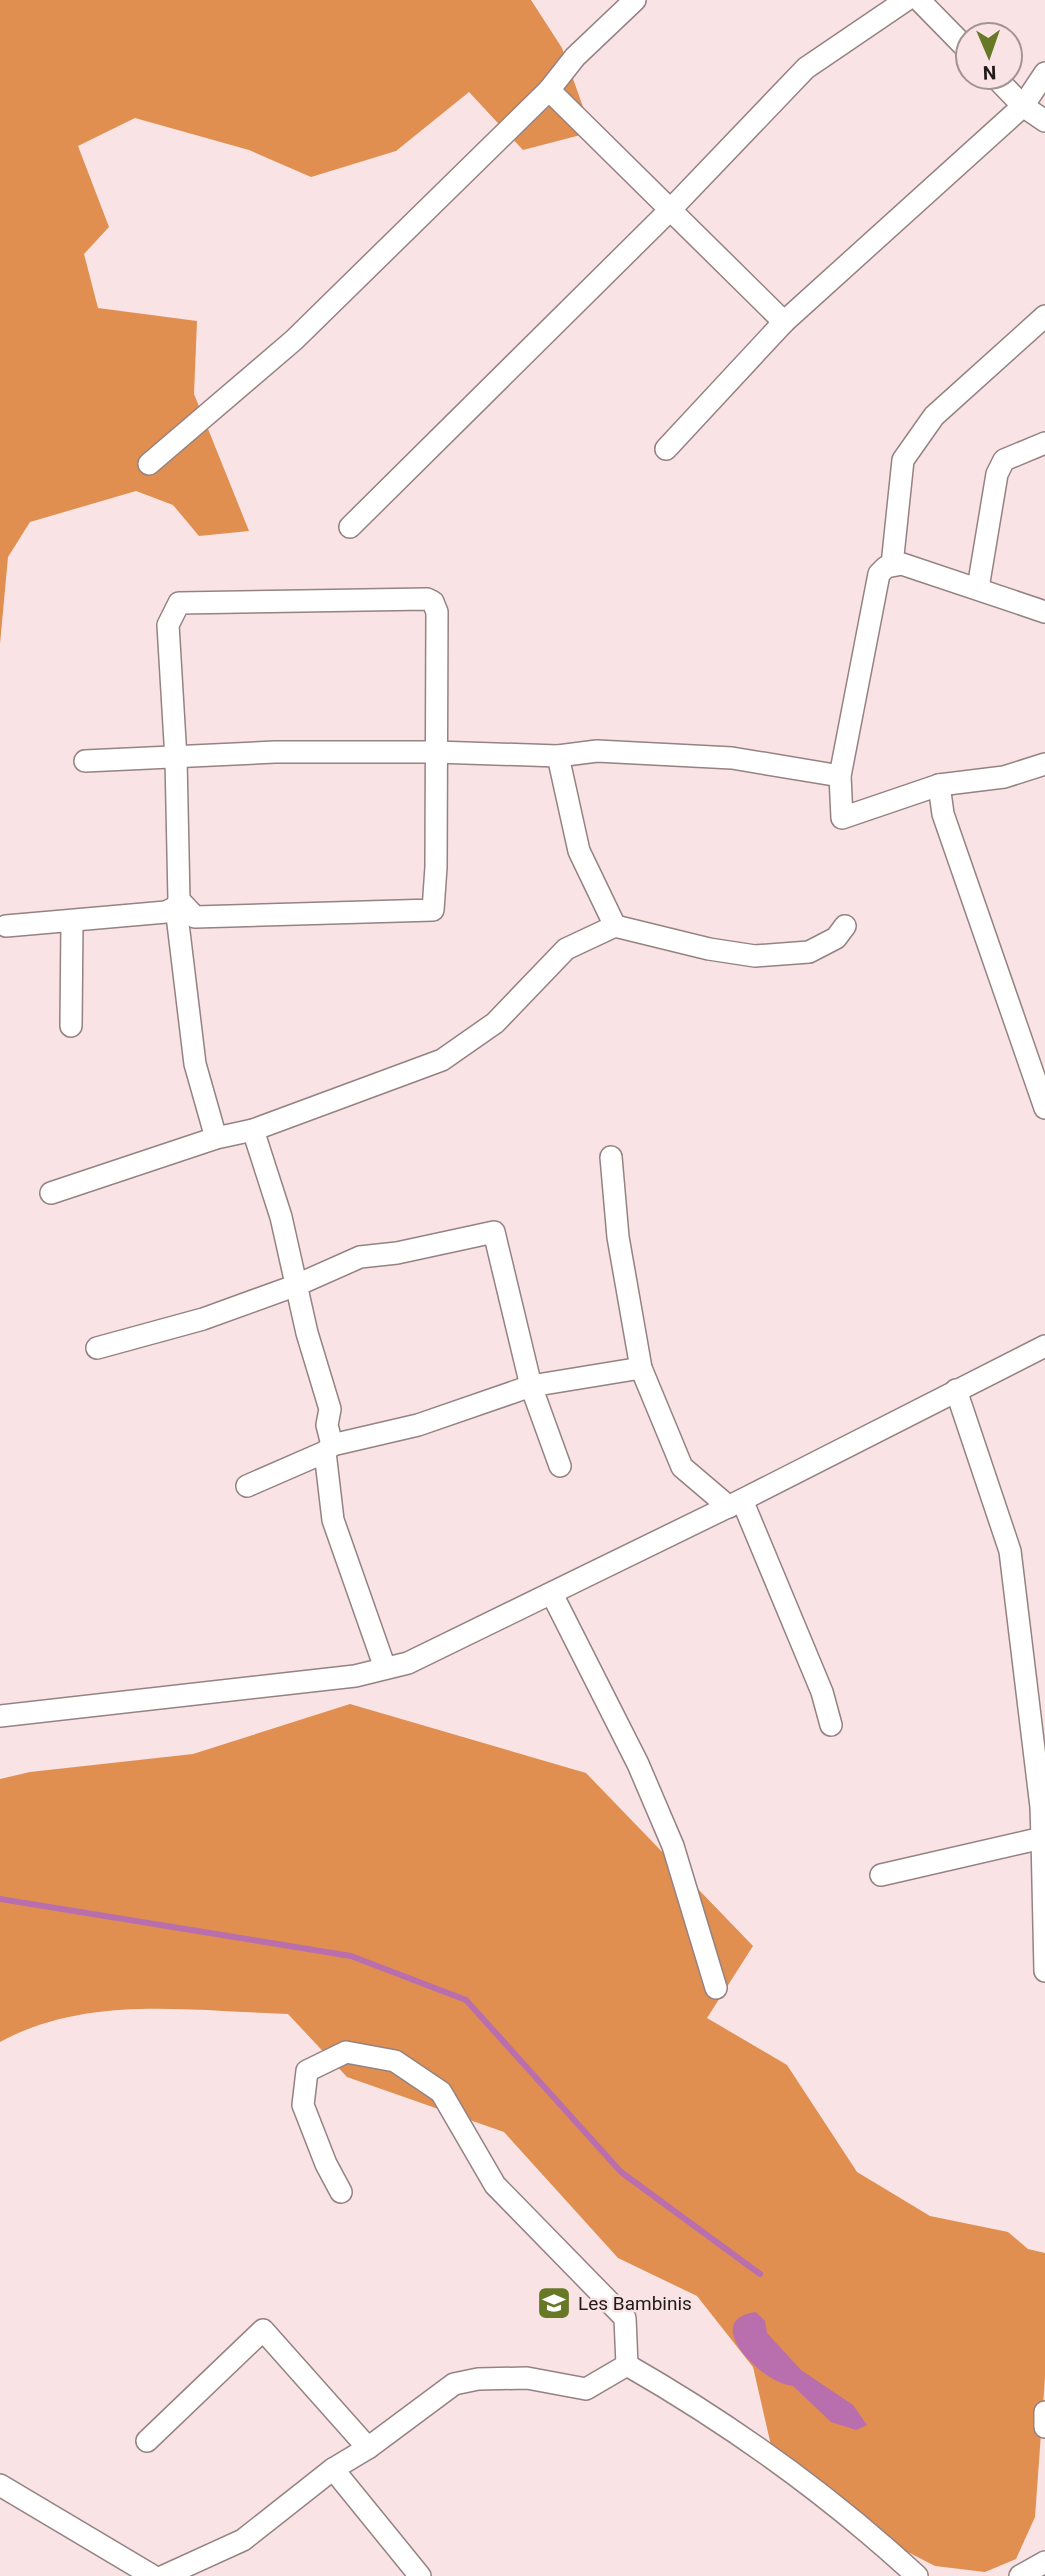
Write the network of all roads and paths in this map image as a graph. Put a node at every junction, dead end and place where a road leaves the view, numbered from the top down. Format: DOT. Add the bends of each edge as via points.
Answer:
graph roads {
  1 [pos="635,0"];
  2 [pos="906,0"];
  3 [pos="919,0"];
  4 [pos="954,36"];
  5 [pos="1045,73"];
  6 [pos="549,90"];
  7 [pos="1009,91"];
  8 [pos="1023,106"];
  9 [pos="1045,121"];
  10 [pos="672,208"];
  11 [pos="1045,316"];
  12 [pos="784,322"];
  13 [pos="1045,443"];
  14 [pos="666,449"];
  15 [pos="149,464"];
  16 [pos="351,527"];
  17 [pos="892,565"];
  18 [pos="978,588"];
  19 [pos="1045,612"];
  20 [pos="436,752"];
  21 [pos="558,757"];
  22 [pos="176,759"];
  23 [pos="85,761"];
  24 [pos="1045,764"];
  25 [pos="840,776"];
  26 [pos="939,785"];
  27 [pos="177,904"];
  28 [pos="72,922"];
  29 [pos="6,926"];
  30 [pos="615,926"];
  31 [pos="845,926"];
  32 [pos="71,1026"];
  33 [pos="1045,1108"];
  34 [pos="253,1130"];
  35 [pos="216,1138"];
  36 [pos="611,1157"];
  37 [pos="51,1193"];
  38 [pos="297,1285"];
  39 [pos="1045,1346"];
  40 [pos="97,1348"];
  41 [pos="641,1368"];
  42 [pos="531,1386"];
  43 [pos="956,1390"];
  44 [pos="329,1448"];
  45 [pos="560,1466"];
  46 [pos="247,1486"];
  47 [pos="736,1504"];
  48 [pos="552,1594"];
  49 [pos="385,1668"];
  50 [pos="0,1716"];
  51 [pos="831,1725"];
  52 [pos="1042,1838"];
  53 [pos="881,1875"];
  54 [pos="1044,1922"];
  55 [pos="1045,1970"];
  56 [pos="716,1988"];
  57 [pos="341,2192"];
  58 [pos="627,2365"];
  59 [pos="1045,2412"];
  60 [pos="1045,2427"];
  61 [pos="147,2441"];
  62 [pos="368,2448"];
  63 [pos="333,2469"];
  64 [pos="0,2485"];
  65 [pos="1045,2562"];
  66 [pos="153,2576"];
  67 [pos="164,2576"];
  68 [pos="420,2576"];
  69 [pos="917,2576"];
  70 [pos="1020,2576"];
  1 -- 6 [label="street" via="575,57"];
  2 -- 10 [label="street" via="806,68"];
  3 -- 4 [label="street"];
  5 -- 8 [label="street"];
  6 -- 10 [label="street"];
  6 -- 15 [label="street" via="294,340"];
  7 -- 8 [label="street"];
  8 -- 9 [label="street"];
  8 -- 12 [label="street"];
  10 -- 12 [label="street"];
  10 -- 16 [label="street"];
  11 -- 17 [label="street" via="934,416 902,460"];
  12 -- 14 [label="street"];
  13 -- 18 [label="street" via="1004,460 997,474"];
  17 -- 18 [label="street" via="902,564"];
  17 -- 25 [label="street" via="880,574"];
  18 -- 19 [label="street"];
  20 -- 21 [label="street"];
  20 -- 22 [label="street" via="275,752"];
  20 -- 22 [label="street" via="437,612 433,603 427,599 270,600 179,603 168,625"];
  20 -- 27 [label="street" via="433,910 195,917"];
  21 -- 25 [label="street" via="597,751 686,754"];
  21 -- 30 [label="street" via="579,851"];
  22 -- 23 [label="street"];
  22 -- 27 [label="street"];
  24 -- 26 [label="street" via="1004,777"];
  25 -- 26 [label="street" via="842,818"];
  26 -- 33 [label="street" via="943,814"];
  27 -- 28 [label="street" via="166,912"];
  27 -- 35 [label="street" via="195,1064"];
  28 -- 29 [label="street"];
  28 -- 32 [label="street"];
  30 -- 31 [label="street" via="755,956 809,952 835,939"];
  30 -- 34 [label="street" via="566,950 495,1023 442,1060"];
  34 -- 35 [label="street"];
  34 -- 38 [label="street"];
  35 -- 37 [label="street"];
  36 -- 41 [label="street" via="618,1237"];
  38 -- 40 [label="street" via="203,1319"];
  38 -- 42 [label="street" via="360,1257 397,1254 494,1231"];
  38 -- 44 [label="street" via="330,1409"];
  39 -- 43 [label="street"];
  41 -- 42 [label="street"];
  41 -- 47 [label="street" via="682,1467"];
  42 -- 44 [label="street" via="418,1425"];
  42 -- 45 [label="street"];
  43 -- 47 [label="street"];
  43 -- 52 [label="street" via="1010,1551"];
  44 -- 46 [label="street"];
  44 -- 49 [label="street" via="333,1520"];
  47 -- 48 [label="street"];
  47 -- 51 [label="street" via="822,1692"];
  48 -- 49 [label="street" via="408,1663"];
  48 -- 56 [label="street" via="638,1764 673,1846"];
  49 -- 50 [label="street" via="355,1676"];
  52 -- 53 [label="street"];
  52 -- 54 [label="street"];
  54 -- 55 [label="street"];
  57 -- 58 [label="street" via="303,2105 307,2071 346,2052 395,2061 441,2092 495,2185 625,2318"];
  58 -- 62 [label="street" via="586,2389 527,2378 454,2384"];
  58 -- 69 [label="street" via="702,2408 871,2533"];
  59 -- 60 [label="street"];
  61 -- 62 [label="street" via="263,2330"];
  62 -- 63 [label="street"];
  63 -- 67 [label="street" via="243,2540"];
  63 -- 68 [label="street"];
  64 -- 66 [label="street"];
  65 -- 70 [label="street"];
}
